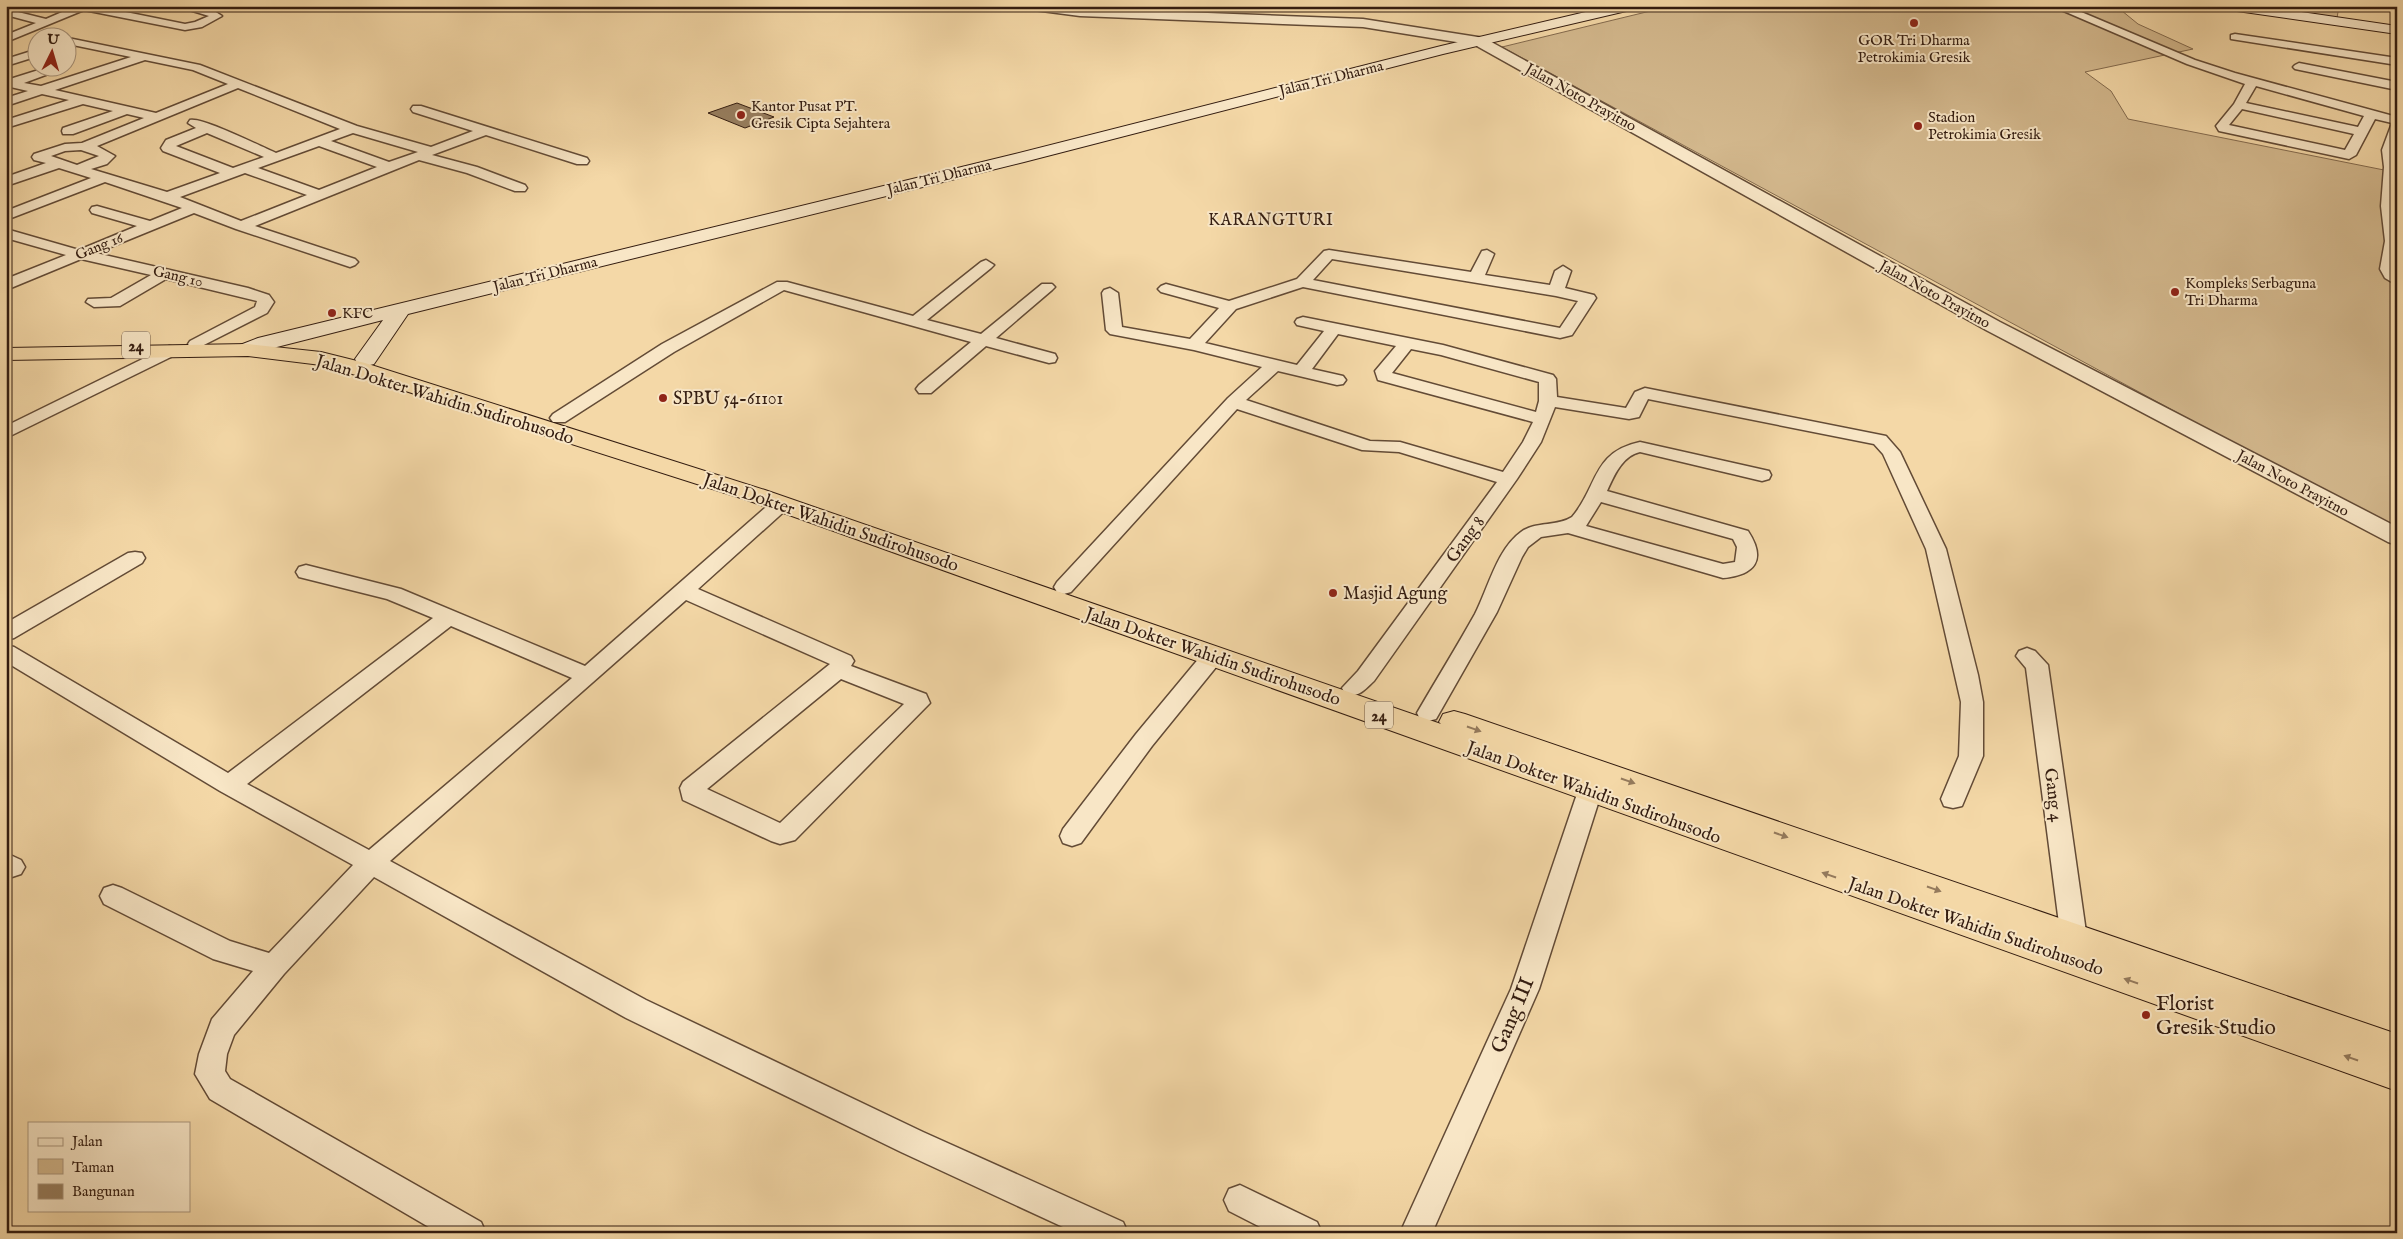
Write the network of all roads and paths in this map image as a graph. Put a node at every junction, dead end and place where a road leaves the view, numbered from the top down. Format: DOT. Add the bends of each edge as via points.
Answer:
graph roads {
  1 [pos="181,6"];
  2 [pos="1034,6"];
  3 [pos="1630,6"];
  4 [pos="2057,6"];
  5 [pos="2230,6"];
  6 [pos="84,7"];
  7 [pos="6,12"];
  8 [pos="46,23"];
  9 [pos="63,27"];
  10 [pos="2397,30"];
  11 [pos="97,32"];
  12 [pos="2235,37"];
  13 [pos="6,39"];
  14 [pos="78,39"];
  15 [pos="1479,41"];
  16 [pos="78,44"];
  17 [pos="28,55"];
  18 [pos="145,56"];
  19 [pos="2397,62"];
  20 [pos="6,63"];
  21 [pos="2300,67"];
  22 [pos="28,76"];
  23 [pos="9,82"];
  24 [pos="2252,82"];
  25 [pos="240,83"];
  26 [pos="2397,86"];
  27 [pos="47,89"];
  28 [pos="85,99"];
  29 [pos="6,102"];
  30 [pos="2239,105"];
  31 [pos="129,109"];
  32 [pos="417,109"];
  33 [pos="2372,113"];
  34 [pos="162,114"];
  35 [pos="2397,120"];
  36 [pos="6,124"];
  37 [pos="2397,124"];
  38 [pos="208,128"];
  39 [pos="352,129"];
  40 [pos="68,131"];
  41 [pos="485,131"];
  42 [pos="2363,132"];
  43 [pos="319,141"];
  44 [pos="83,146"];
  45 [pos="425,153"];
  46 [pos="275,157"];
  47 [pos="582,161"];
  48 [pos="57,164"];
  49 [pos="389,166"];
  50 [pos="2394,168"];
  51 [pos="77,169"];
  52 [pos="238,170"];
  53 [pos="105,177"];
  54 [pos="6,182"];
  55 [pos="520,188"];
  56 [pos="317,194"];
  57 [pos="167,197"];
  58 [pos="2393,206"];
  59 [pos="193,208"];
  60 [pos="96,210"];
  61 [pos="6,216"];
  62 [pos="150,225"];
  63 [pos="241,226"];
  64 [pos="6,233"];
  65 [pos="2395,241"];
  66 [pos="78,254"];
  67 [pos="1487,254"];
  68 [pos="350,262"];
  69 [pos="986,265"];
  70 [pos="1563,271"];
  71 [pos="165,273"];
  72 [pos="1476,277"];
  73 [pos="2397,280"];
  74 [pos="1302,282"];
  75 [pos="6,285"];
  76 [pos="1047,287"];
  77 [pos="1166,289"];
  78 [pos="1556,290"];
  79 [pos="1110,294"];
  80 [pos="94,302"];
  81 [pos="1230,306"];
  82 [pos="401,310"];
  83 [pos="916,321"];
  84 [pos="1303,322"];
  85 [pos="1334,327"];
  86 [pos="984,340"];
  87 [pos="1408,342"];
  88 [pos="196,344"];
  89 [pos="1194,345"];
  90 [pos="257,347"];
  91 [pos="6,348"];
  92 [pos="169,351"];
  93 [pos="6,354"];
  94 [pos="1049,358"];
  95 [pos="361,363"];
  96 [pos="1274,365"];
  97 [pos="1301,372"];
  98 [pos="1338,380"];
  99 [pos="925,389"];
  100 [pos="1234,402"];
  101 [pos="1545,410"];
  102 [pos="559,418"];
  103 [pos="6,433"];
  104 [pos="1762,475"];
  105 [pos="1508,479"];
  106 [pos="1595,494"];
  107 [pos="781,504"];
  108 [pos="1572,528"];
  109 [pos="2397,537"];
  110 [pos="135,558"];
  111 [pos="306,572"];
  112 [pos="1064,587"];
  113 [pos="683,590"];
  114 [pos="449,617"];
  115 [pos="6,633"];
  116 [pos="6,652"];
  117 [pos="1213,656"];
  118 [pos="2027,656"];
  119 [pos="838,669"];
  120 [pos="588,676"];
  121 [pos="1353,688"];
  122 [pos="1424,721"];
  123 [pos="229,785"];
  124 [pos="1590,791"];
  125 [pos="1953,799"];
  126 [pos="1072,836"];
  127 [pos="372,862"];
  128 [pos="113,896"];
  129 [pos="2074,939"];
  130 [pos="274,966"];
  131 [pos="2397,1051"];
  132 [pos="2397,1074"];
  133 [pos="1240,1200"];
  134 [pos="470,1233"];
  135 [pos="1112,1233"];
  136 [pos="1306,1233"];
  137 [pos="1416,1233"];
  1 -- 6 [label="street" via="217,16 185,27"];
  2 -- 15 [label="street" via="1073,12 1362,23"];
  3 -- 15 [label="main road, Jalan Tri Dharma"];
  4 -- 24 [label="street" via="2191,62"];
  5 -- 10 [label="main road"];
  6 -- 8 [label="street"];
  7 -- 8 [label="street"];
  8 -- 9 [label="street"];
  8 -- 13 [label="street"];
  11 -- 14 [label="street"];
  12 -- 19 [label="street"];
  15 -- 82 [label="main road, Jalan Tri Dharma"];
  15 -- 109 [label="street, Jalan Noto Prayitno" via="1993,326"];
  16 -- 18 [label="street"];
  17 -- 20 [label="street"];
  18 -- 25 [label="street" via="196,67"];
  18 -- 27 [label="street"];
  21 -- 26 [label="street"];
  22 -- 23 [label="street"];
  23 -- 27 [label="street"];
  24 -- 30 [label="street"];
  24 -- 33 [label="street"];
  25 -- 34 [label="street"];
  25 -- 39 [label="street"];
  27 -- 28 [label="street"];
  27 -- 29 [label="street"];
  28 -- 31 [label="street"];
  28 -- 36 [label="street"];
  30 -- 42 [label="street"];
  30 -- 42 [label="street" via="2223,127 2348,155"];
  31 -- 34 [label="street"];
  31 -- 40 [label="street"];
  32 -- 41 [label="street"];
  33 -- 35 [label="street"];
  33 -- 42 [label="street"];
  34 -- 38 [label="street"];
  34 -- 44 [label="street"];
  37 -- 50 [label="street" via="2390,150"];
  38 -- 46 [label="street"];
  38 -- 52 [label="street" via="171,143 168,148"];
  39 -- 43 [label="street"];
  39 -- 45 [label="street"];
  41 -- 45 [label="street"];
  41 -- 47 [label="street"];
  43 -- 46 [label="street"];
  43 -- 49 [label="street"];
  44 -- 48 [label="street" via="72,145 39,157"];
  44 -- 51 [label="street" via="108,156"];
  45 -- 49 [label="street"];
  45 -- 55 [label="street"];
  46 -- 52 [label="street"];
  48 -- 51 [label="street"];
  48 -- 54 [label="street"];
  49 -- 56 [label="street"];
  50 -- 58 [label="street"];
  51 -- 53 [label="street"];
  52 -- 56 [label="street"];
  52 -- 57 [label="street"];
  53 -- 57 [label="street"];
  53 -- 61 [label="street"];
  56 -- 63 [label="street"];
  57 -- 59 [label="street"];
  58 -- 65 [label="street"];
  59 -- 62 [label="street, Gang 16"];
  59 -- 63 [label="street"];
  60 -- 62 [label="street"];
  62 -- 66 [label="street, Gang 16"];
  63 -- 68 [label="street"];
  64 -- 66 [label="street, Gang 10"];
  65 -- 73 [label="street" via="2388,269"];
  66 -- 71 [label="street, Gang 10"];
  66 -- 75 [label="street, Gang 16"];
  67 -- 72 [label="street"];
  69 -- 83 [label="street"];
  70 -- 78 [label="street"];
  71 -- 80 [label="street" via="114,303"];
  71 -- 88 [label="street, Gang 10" via="242,291 266,302 261,310"];
  72 -- 74 [label="street" via="1329,254"];
  72 -- 78 [label="street"];
  74 -- 78 [label="street" via="1562,333 1566,332 1588,298"];
  74 -- 81 [label="street"];
  76 -- 86 [label="street"];
  77 -- 81 [label="street"];
  79 -- 89 [label="street" via="1114,330"];
  81 -- 89 [label="street"];
  82 -- 90 [label="main road, Jalan Tri Dharma"];
  82 -- 95 [label="main road"];
  83 -- 86 [label="street"];
  83 -- 102 [label="street" via="782,285 668,348"];
  84 -- 85 [label="street"];
  85 -- 87 [label="street"];
  85 -- 97 [label="street"];
  86 -- 94 [label="street"];
  86 -- 99 [label="street"];
  87 -- 101 [label="street" via="1546,377"];
  87 -- 101 [label="street" via="1383,371 1384,376"];
  88 -- 90 [label="highway, Jalan Dokter Wahidin Sudirohusodo / 24"];
  88 -- 91 [label="highway, Jalan Dokter Wahidin Sudirohusodo / 24"];
  89 -- 96 [label="street"];
  90 -- 92 [label="highway, Jalan Dokter Wahidin Sudirohusodo / 24"];
  90 -- 95 [label="highway, Jalan Dokter Wahidin Sudirohusodo / 24"];
  92 -- 93 [label="highway, Jalan Dokter Wahidin Sudirohusodo / 24"];
  92 -- 103 [label="street"];
  95 -- 102 [label="highway, Jalan Dokter Wahidin Sudirohusodo / 24"];
  95 -- 107 [label="highway, Jalan Dokter Wahidin Sudirohusodo / 24"];
  96 -- 97 [label="street"];
  96 -- 100 [label="street"];
  97 -- 98 [label="street"];
  100 -- 105 [label="street" via="1368,446 1400,447"];
  100 -- 112 [label="street"];
  101 -- 105 [label="street, Gang 8" via="1532,442"];
  101 -- 125 [label="street" via="1629,414 1645,394 1880,440 1891,452 1936,549 1967,675 1972,702 1971,756"];
  102 -- 112 [label="highway, Jalan Dokter Wahidin Sudirohusodo / 24" via="753,475"];
  104 -- 106 [label="street" via="1640,447 1632,448 1616,460"];
  105 -- 121 [label="street, Gang 8" via="1366,676"];
  106 -- 108 [label="street" via="1584,515"];
  106 -- 108 [label="street" via="1741,535 1747,547 1745,564 1738,570 1723,571"];
  107 -- 113 [label="street"];
  107 -- 117 [label="highway, Jalan Dokter Wahidin Sudirohusodo / 24"];
  108 -- 122 [label="street" via="1538,532 1527,537 1517,549 1494,598"];
  110 -- 115 [label="street"];
  111 -- 114 [label="street" via="394,594"];
  112 -- 121 [label="highway, Jalan Dokter Wahidin Sudirohusodo / 24"];
  113 -- 119 [label="street" via="842,659"];
  113 -- 120 [label="street"];
  114 -- 120 [label="street"];
  114 -- 123 [label="street"];
  116 -- 123 [label="street"];
  117 -- 122 [label="highway, Jalan Dokter Wahidin Sudirohusodo / 24"];
  117 -- 126 [label="street" via="1144,740"];
  118 -- 129 [label="street, Gang 4" via="2037,665"];
  119 -- 119 [label="street" via="692,788 692,793 780,834 786,833 919,703"];
  120 -- 127 [label="street"];
  121 -- 122 [label="highway, Jalan Dokter Wahidin Sudirohusodo / 24"];
  122 -- 124 [label="highway, Jalan Dokter Wahidin Sudirohusodo / 24"];
  122 -- 129 [label="highway, Jalan Dokter Wahidin Sudirohusodo / 24, one-way" via="1642,786"];
  123 -- 127 [label="street"];
  132 -- 124 [label="highway, Jalan Dokter Wahidin Sudirohusodo / 24, one-way"];
  124 -- 137 [label="street, Gang III" via="1525,989"];
  127 -- 130 [label="street"];
  127 -- 135 [label="street" via="636,1009 912,1142"];
  128 -- 130 [label="street" via="223,951"];
  129 -- 131 [label="highway, Jalan Dokter Wahidin Sudirohusodo / 24"];
  130 -- 134 [label="street" via="222,1028 210,1074 220,1089"];
  133 -- 136 [label="street"];
}
